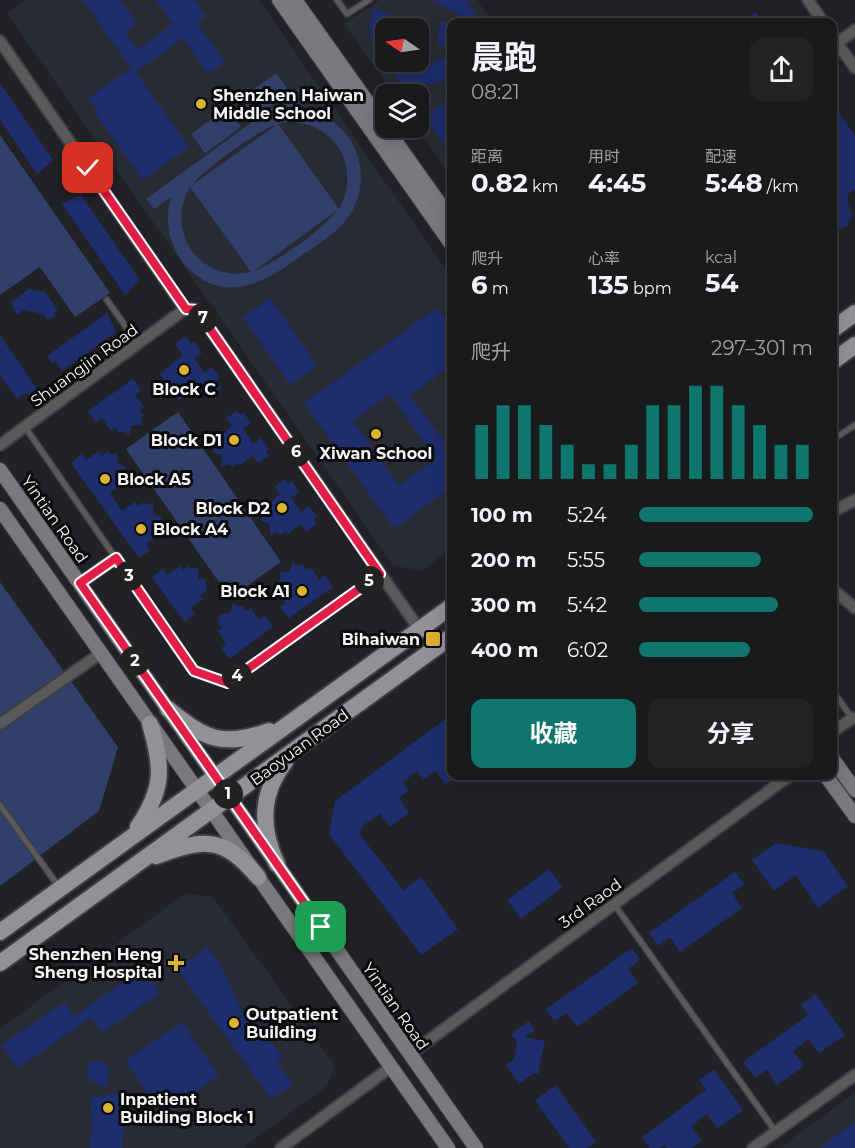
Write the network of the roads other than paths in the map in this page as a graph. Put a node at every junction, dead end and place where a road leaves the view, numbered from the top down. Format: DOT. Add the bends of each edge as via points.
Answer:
graph roads {
  1 [pos="279,0"];
  2 [pos="295,0"];
  3 [pos="337,0"];
  4 [pos="369,0"];
  5 [pos="808,0"];
  6 [pos="821,18"];
  7 [pos="855,30"];
  8 [pos="0,40"];
  9 [pos="837,40"];
  10 [pos="837,46"];
  11 [pos="855,68"];
  12 [pos="88,168"];
  13 [pos="66,183"];
  14 [pos="447,214"];
  15 [pos="447,237"];
  16 [pos="107,300"];
  17 [pos="186,309"];
  18 [pos="855,313"];
  19 [pos="837,326"];
  20 [pos="138,344"];
  21 [pos="855,345"];
  22 [pos="837,358"];
  23 [pos="855,425"];
  24 [pos="25,426"];
  25 [pos="837,437"];
  26 [pos="0,445"];
  27 [pos="0,470"];
  28 [pos="855,500"];
  29 [pos="0,509"];
  30 [pos="837,509"];
  31 [pos="116,558"];
  32 [pos="380,574"];
  33 [pos="80,583"];
  34 [pos="837,593"];
  35 [pos="855,608"];
  36 [pos="447,609"];
  37 [pos="419,629"];
  38 [pos="447,640"];
  39 [pos="101,653"];
  40 [pos="837,697"];
  41 [pos="168,709"];
  42 [pos="854,720"];
  43 [pos="0,724"];
  44 [pos="150,724"];
  45 [pos="287,725"];
  46 [pos="837,729"];
  47 [pos="296,749"];
  48 [pos="837,765"];
  49 [pos="215,777"];
  50 [pos="784,780"];
  51 [pos="829,780"];
  52 [pos="196,790"];
  53 [pos="855,790"];
  54 [pos="230,797"];
  55 [pos="0,805"];
  56 [pos="211,810"];
  57 [pos="855,816"];
  58 [pos="131,837"];
  59 [pos="277,864"];
  60 [pos="131,868"];
  61 [pos="258,877"];
  62 [pos="60,889"];
  63 [pos="614,904"];
  64 [pos="0,932"];
  65 [pos="0,963"];
  66 [pos="410,1054"];
  67 [pos="391,1067"];
  68 [pos="855,1075"];
  69 [pos="776,1132"];
  70 [pos="281,1148"];
  71 [pos="448,1148"];
  72 [pos="476,1148"];
  73 [pos="753,1148"];
  1 -- 15 [label="street"];
  2 -- 14 [label="street"];
  3 -- 4 [label="lane" via="347,14"];
  5 -- 6 [label="street"];
  7 -- 9 [label="street"];
  8 -- 12 [label="street"];
  10 -- 11 [label="street"];
  12 -- 13 [label="lane"];
  12 -- 17 [label="street"];
  16 -- 20 [label="lane"];
  17 -- 20 [label="street, Shuangjin Road"];
  17 -- 32 [label="street" via="197,310"];
  18 -- 19 [label="main road"];
  20 -- 24 [label="street, Shuangjin Road"];
  21 -- 22 [label="main road"];
  23 -- 25 [label="lane"];
  24 -- 26 [label="street, Shuangjin Road"];
  24 -- 31 [label="lane"];
  27 -- 33 [label="street, Yintian Road"];
  28 -- 30 [label="street"];
  29 -- 39 [label="street"];
  31 -- 32 [label="lane" via="194,671 228,683"];
  31 -- 33 [label="street"];
  32 -- 37 [label="street"];
  33 -- 41 [label="street, Yintian Road"];
  34 -- 35 [label="street"];
  36 -- 37 [label="main road, Baoyuan Road"];
  37 -- 45 [label="main road, Baoyuan Road"];
  38 -- 47 [label="main road, Baoyuan Road"];
  39 -- 43 [label="street"];
  39 -- 44 [label="street"];
  40 -- 42 [label="lane"];
  41 -- 45 [label="main road" via="200,735 214,739 242,740"];
  41 -- 49 [label="street, Yintian Road"];
  42 -- 46 [label="street"];
  44 -- 52 [label="street"];
  44 -- 58 [label="main road" via="159,756 160,780 152,807"];
  45 -- 49 [label="main road, Baoyuan Road"];
  47 -- 54 [label="main road, Baoyuan Road"];
  47 -- 59 [label="main road" via="277,772 265,803 265,831"];
  48 -- 53 [label="street"];
  49 -- 52 [label="main road, Baoyuan Road"];
  49 -- 54 [label="street, Yintian Road"];
  50 -- 63 [label="street, 3rd Raod"];
  51 -- 57 [label="street"];
  52 -- 56 [label="street"];
  52 -- 58 [label="main road, Baoyuan Road"];
  54 -- 56 [label="main road, Baoyuan Road"];
  54 -- 59 [label="street, Yintian Road"];
  55 -- 62 [label="lane"];
  56 -- 60 [label="main road, Baoyuan Road"];
  56 -- 61 [label="street"];
  58 -- 62 [label="main road, Baoyuan Road"];
  59 -- 66 [label="street, Yintian Road"];
  60 -- 61 [label="main road" via="185,846 213,843 241,857"];
  60 -- 65 [label="main road, Baoyuan Road"];
  61 -- 67 [label="street"];
  62 -- 64 [label="main road, Baoyuan Road"];
  63 -- 66 [label="street, 3rd Raod"];
  63 -- 69 [label="lane"];
  66 -- 72 [label="street, Yintian Road"];
  67 -- 70 [label="street"];
  67 -- 71 [label="street"];
  68 -- 69 [label="street"];
  69 -- 73 [label="street"];
}
